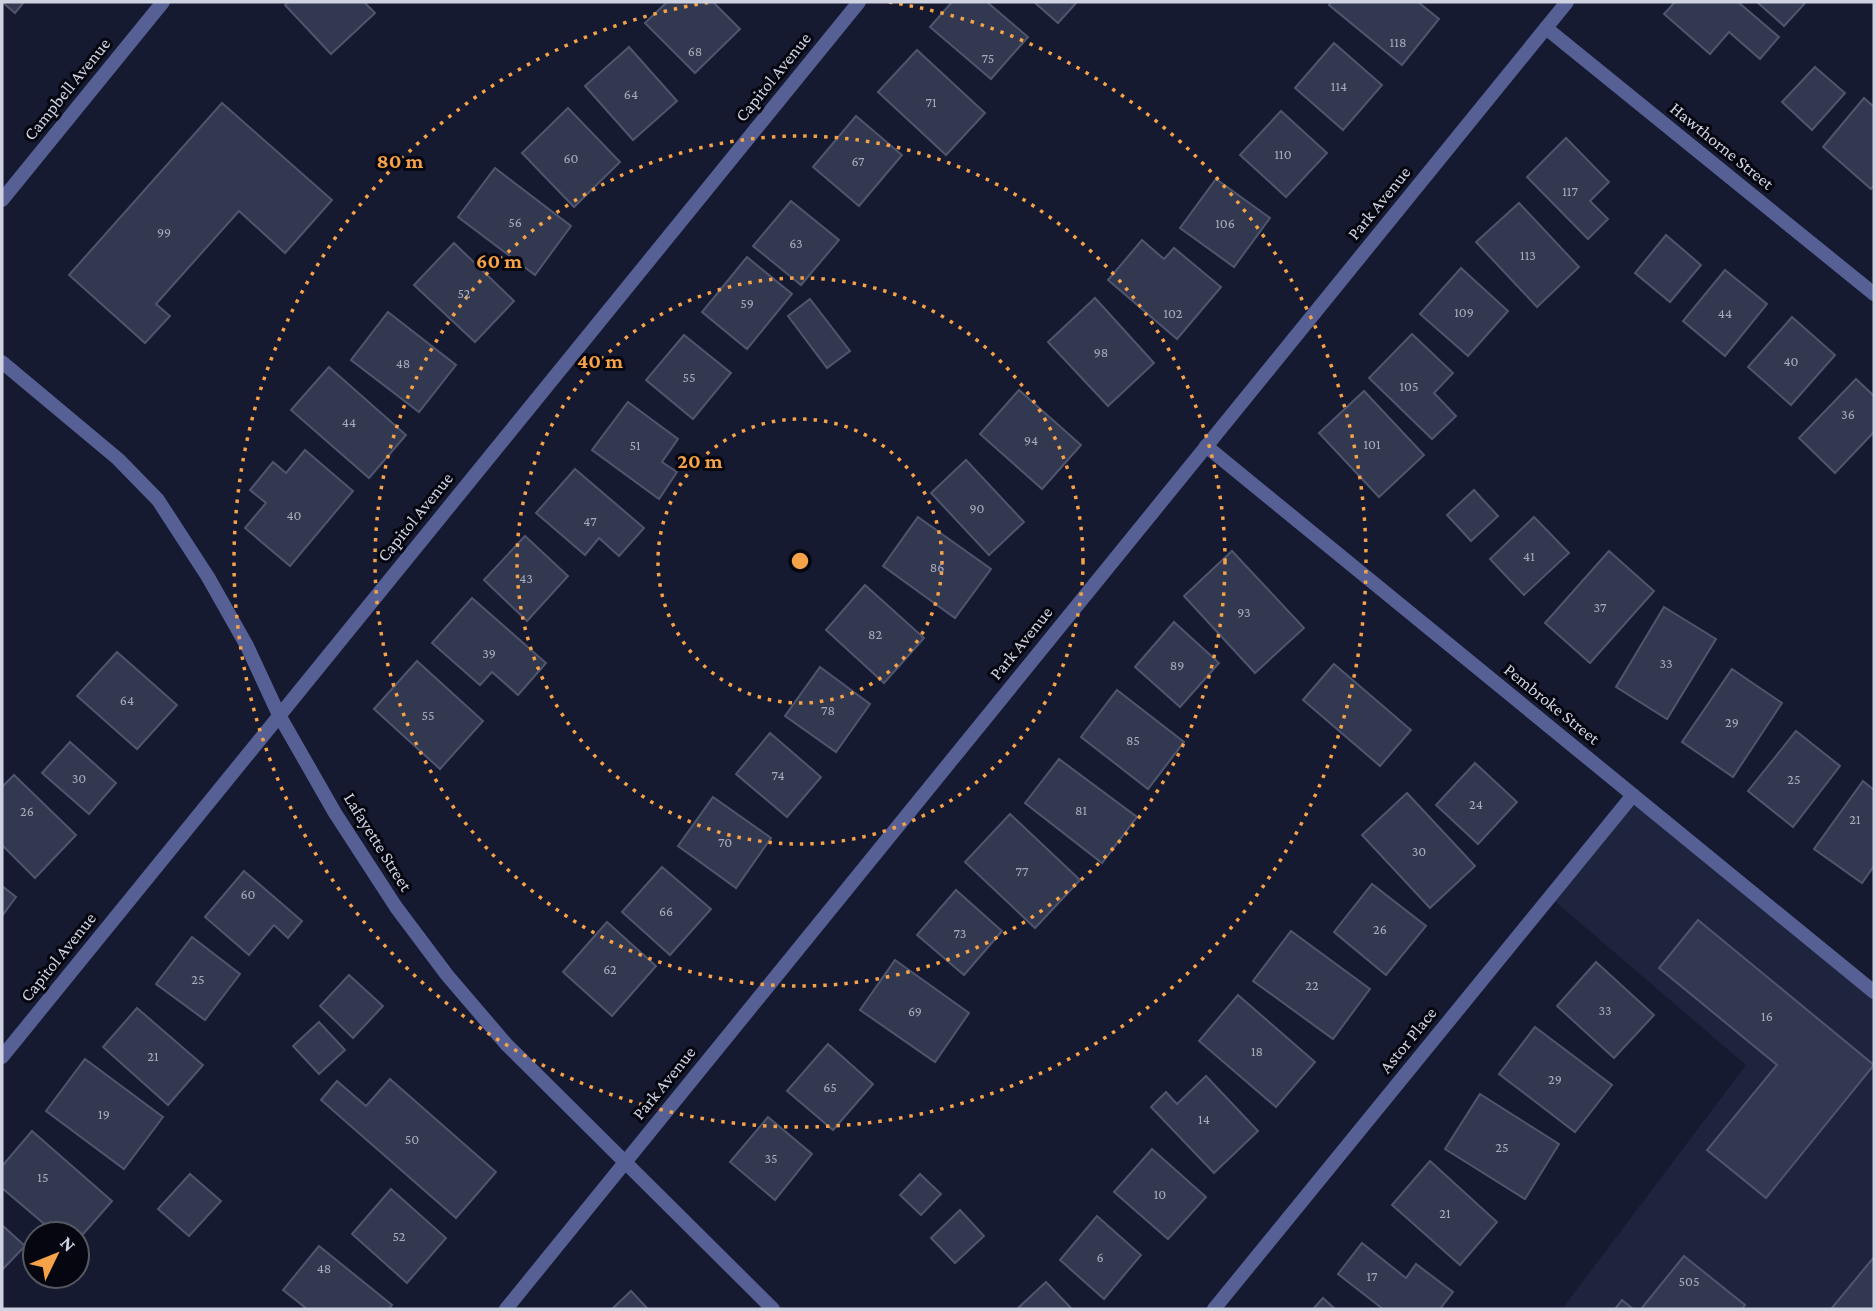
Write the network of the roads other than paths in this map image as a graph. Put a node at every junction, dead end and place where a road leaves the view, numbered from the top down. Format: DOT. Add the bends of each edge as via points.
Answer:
graph roads {
  1 [pos="163,2"];
  2 [pos="859,2"];
  3 [pos="1567,2"];
  4 [pos="1546,28"];
  5 [pos="2,200"];
  6 [pos="1874,294"];
  7 [pos="2,362"];
  8 [pos="1206,446"];
  9 [pos="279,715"];
  10 [pos="1633,795"];
  11 [pos="1874,992"];
  12 [pos="2,1057"];
  13 [pos="624,1163"];
  14 [pos="506,1309"];
  15 [pos="773,1309"];
  16 [pos="1214,1309"];
  1 -- 5 [label="street, Campbell Avenue"];
  2 -- 9 [label="street, Capitol Avenue"];
  3 -- 4 [label="street, Park Avenue"];
  4 -- 6 [label="street, Hawthorne Street"];
  4 -- 8 [label="street, Park Avenue"];
  7 -- 9 [label="street, Lafayette Street" via="118,459 158,500 247,646"];
  8 -- 10 [label="street, Pembroke Street"];
  8 -- 13 [label="street, Park Avenue"];
  9 -- 12 [label="street, Capitol Avenue"];
  9 -- 13 [label="street, Lafayette Street" via="335,813 447,975 506,1044"];
  10 -- 11 [label="street, Pembroke Street"];
  10 -- 16 [label="street, Astor Place"];
  13 -- 14 [label="street, Park Avenue"];
  13 -- 15 [label="street, Lafayette Street"];
}
